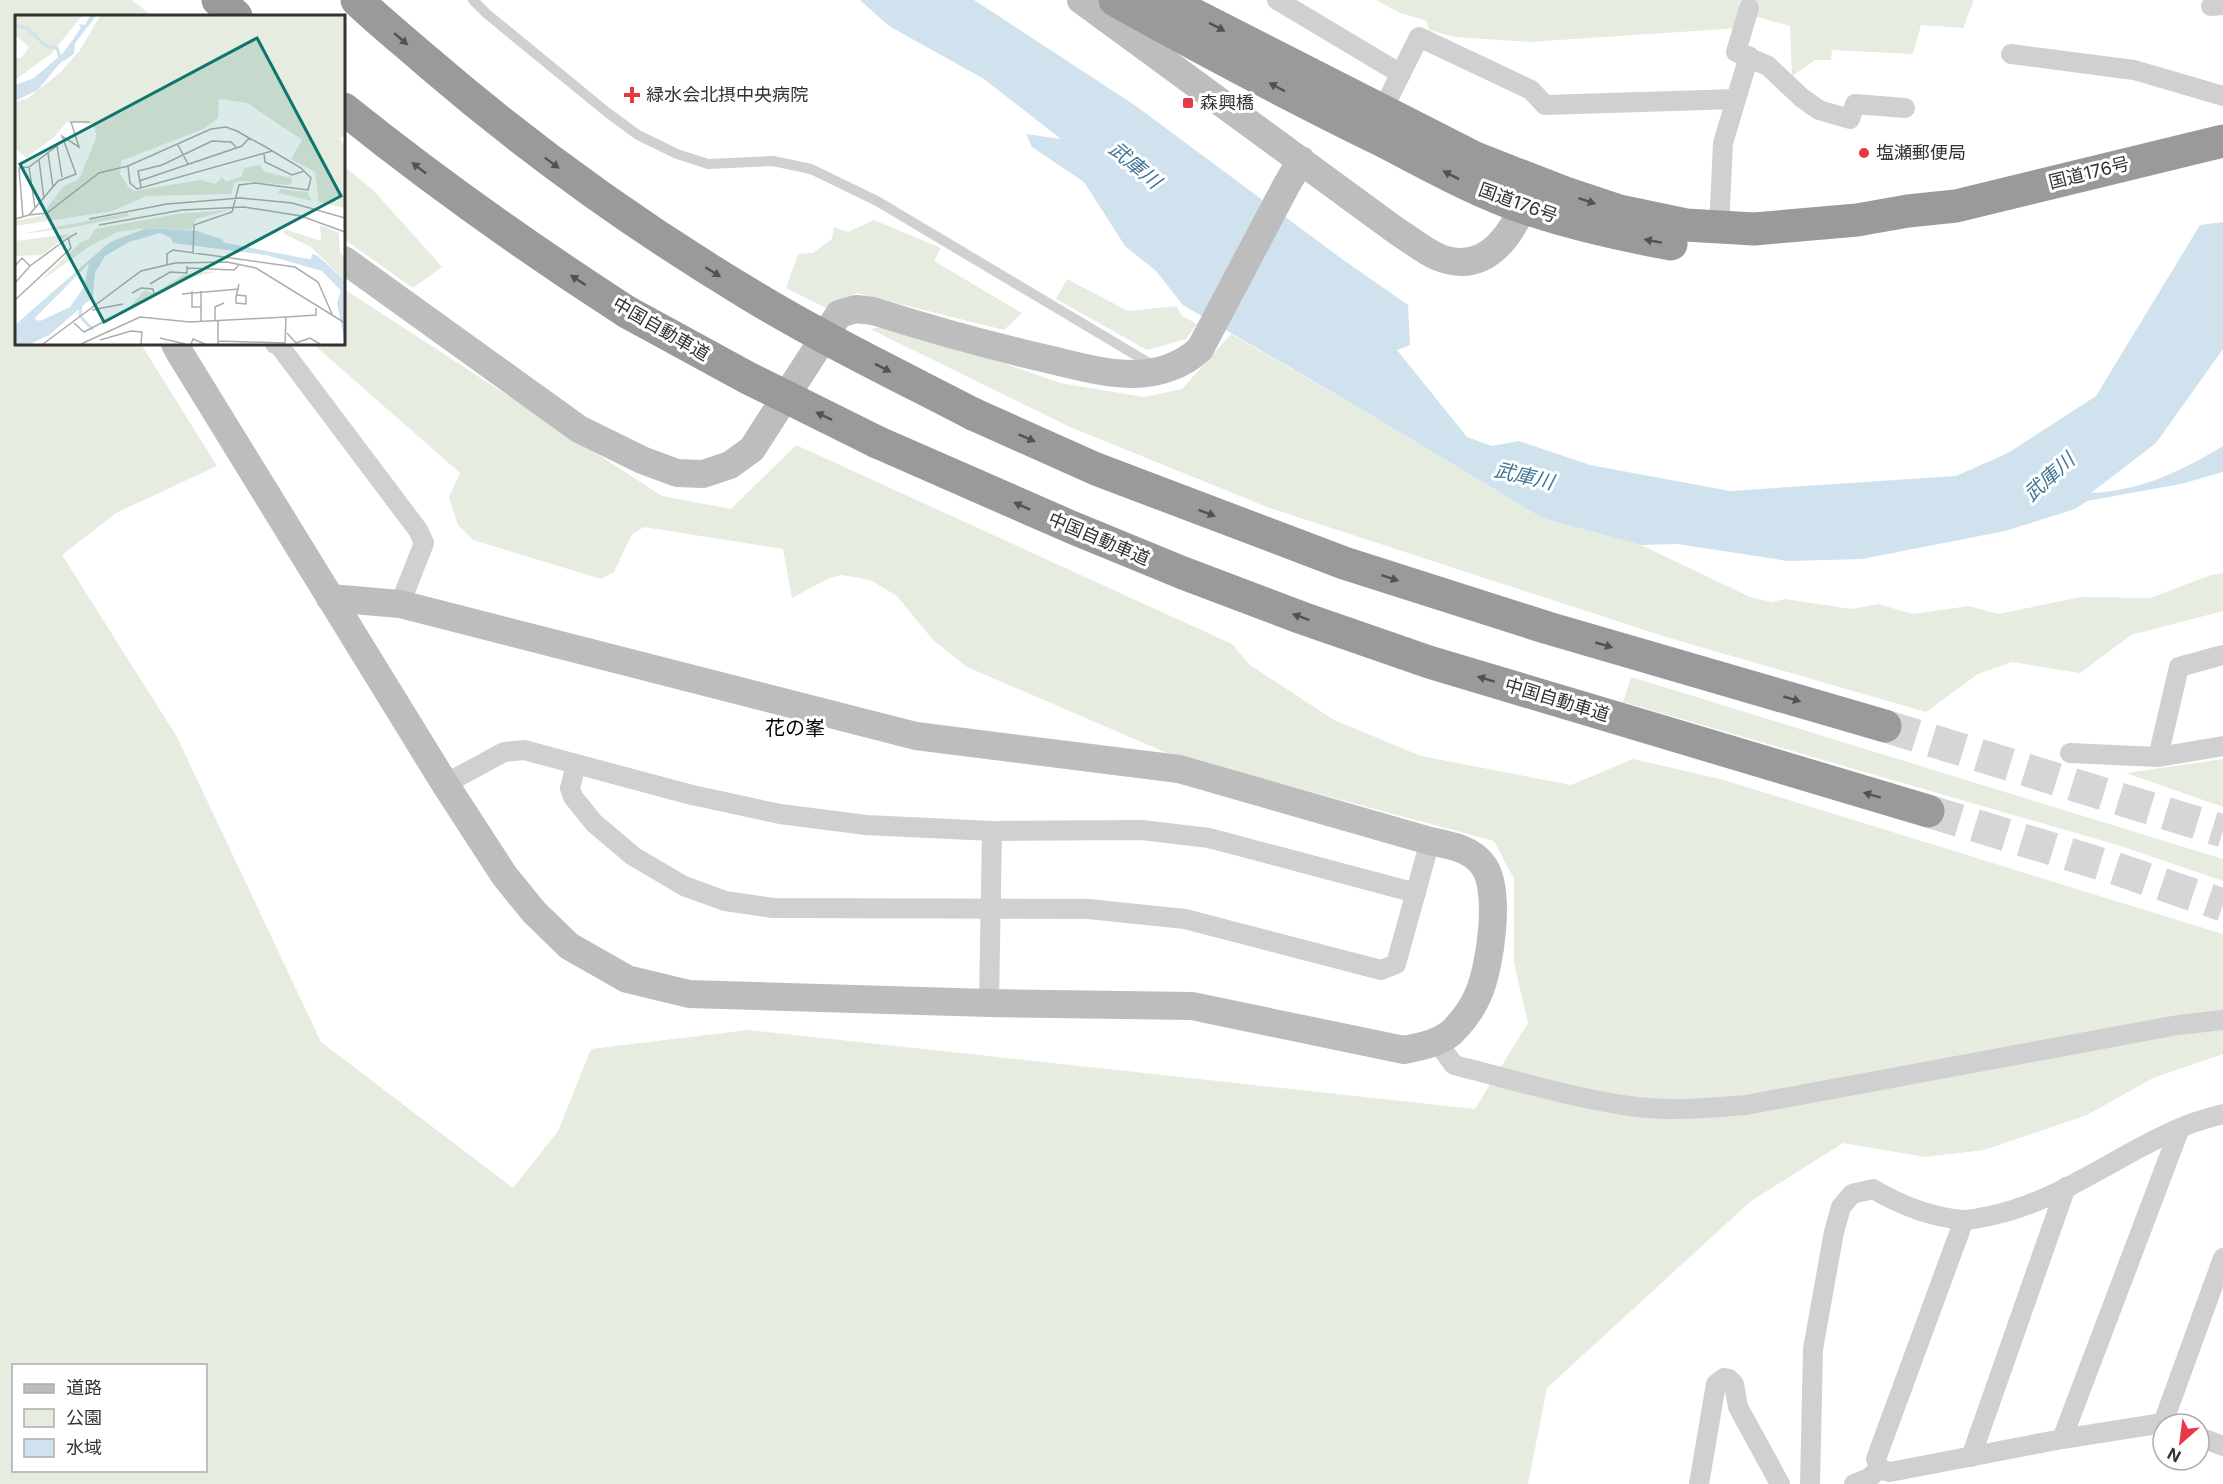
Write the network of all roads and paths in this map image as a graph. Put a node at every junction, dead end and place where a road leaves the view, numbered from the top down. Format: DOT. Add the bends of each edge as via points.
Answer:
graph roads {
  1 [pos="218,0"];
  2 [pos="357,0"];
  3 [pos="473,0"];
  4 [pos="1081,0"];
  5 [pos="1115,0"];
  6 [pos="1277,0"];
  7 [pos="1749,8"];
  8 [pos="1158,10"];
  9 [pos="235,15"];
  10 [pos="2011,54"];
  11 [pos="1749,56"];
  12 [pos="1401,74"];
  13 [pos="2223,96"];
  14 [pos="1736,99"];
  15 [pos="1905,108"];
  16 [pos="345,110"];
  17 [pos="1382,111"];
  18 [pos="2223,141"];
  19 [pos="1301,160"];
  20 [pos="1528,194"];
  21 [pos="1956,206"];
  22 [pos="1719,227"];
  23 [pos="345,261"];
  24 [pos="176,345"];
  25 [pos="279,345"];
  26 [pos="1162,370"];
  27 [pos="330,598"];
  28 [pos="400,604"];
  29 [pos="2223,655"];
  30 [pos="1886,726"];
  31 [pos="2223,746"];
  32 [pos="2070,753"];
  33 [pos="2158,757"];
  34 [pos="576,765"];
  35 [pos="445,784"];
  36 [pos="1928,811"];
  37 [pos="992,831"];
  38 [pos="1430,841"];
  39 [pos="1416,893"];
  40 [pos="990,910"];
  41 [pos="989,1003"];
  42 [pos="2223,1020"];
  43 [pos="1437,1042"];
  44 [pos="2223,1114"];
  45 [pos="2180,1128"];
  46 [pos="2066,1187"];
  47 [pos="1964,1220"];
  48 [pos="2223,1258"];
  49 [pos="2169,1412"];
  50 [pos="2151,1425"];
  51 [pos="2062,1438"];
  52 [pos="1971,1457"];
  53 [pos="1879,1469"];
  54 [pos="1698,1484"];
  55 [pos="1780,1484"];
  56 [pos="1810,1484"];
  57 [pos="1854,1484"];
  1 -- 9 [label="highway"];
  2 -- 30 [label="highway, one-way, bridge" via="463,92 555,165 648,231 750,295 973,414 1096,469 1344,563 1548,628"];
  3 -- 26 [label="lane" via="638,135 708,164 773,161 811,169 877,201"];
  4 -- 19 [label="street"];
  5 -- 8 [label="highway, 国道176号"];
  6 -- 12 [label="street"];
  7 -- 11 [label="street" via="1736,52"];
  8 -- 17 [label="highway, 国道176号, one-way"];
  20 -- 8 [label="highway, 国道176号, one-way" via="1470,184 1330,115"];
  10 -- 13 [label="street" via="2134,70"];
  11 -- 14 [label="street"];
  11 -- 15 [label="street" via="1768,66 1819,110 1850,119 1855,104"];
  12 -- 14 [label="street" via="1419,37 1531,90 1545,105"];
  12 -- 17 [label="street"];
  14 -- 22 [label="street" via="1724,143"];
  36 -- 16 [label="highway, 中国自動車道, one-way, bridge" via="1429,662 1302,618 1071,527 877,442 627,312 466,204"];
  17 -- 20 [label="highway, 国道176号" via="1475,158"];
  18 -- 21 [label="highway, 国道176号"];
  19 -- 20 [label="street" via="1398,232 1454,261 1479,259 1493,250 1508,236"];
  19 -- 26 [label="street" via="1200,349 1188,361"];
  21 -- 20 [label="highway, 国道176号, one-way" via="1913,228 1857,241 1751,249 1684,247 1623,236"];
  20 -- 22 [label="highway, 国道176号, one-way" via="1686,225"];
  21 -- 22 [label="highway, 国道176号" via="1754,230"];
  23 -- 26 [label="street" via="579,429 677,473 703,474 730,465 752,449 838,314 856,309 1103,372 1133,374"];
  24 -- 27 [label="street"];
  25 -- 28 [label="street" via="418,530 424,543"];
  27 -- 28 [label="street"];
  27 -- 35 [label="street"];
  28 -- 38 [label="street" via="916,736 1179,769"];
  29 -- 33 [label="street" via="2179,667"];
  31 -- 33 [label="street"];
  32 -- 33 [label="street"];
  34 -- 35 [label="street" via="525,750 504,752"];
  34 -- 37 [label="street" via="780,814 866,825"];
  34 -- 40 [label="street" via="570,788 594,823 633,856 684,886 725,901 773,908"];
  35 -- 41 [label="street" via="504,875 534,912 569,946 627,979 689,994"];
  37 -- 39 [label="street" via="1142,830 1209,838"];
  37 -- 40 [label="street"];
  38 -- 39 [label="street"];
  38 -- 43 [label="street" via="1462,848 1484,865 1492,889 1492,929 1478,995 1466,1015"];
  39 -- 40 [label="street" via="1396,964 1381,970 1185,919 1088,909"];
  40 -- 41 [label="street"];
  41 -- 43 [label="street" via="1192,1006 1404,1050"];
  42 -- 43 [label="street" via="1746,1105 1674,1109 1598,1101 1454,1065"];
  44 -- 45 [label="street"];
  45 -- 46 [label="street"];
  45 -- 51 [label="street"];
  46 -- 47 [label="street" via="2013,1210"];
  46 -- 52 [label="street"];
  47 -- 53 [label="street" via="1876,1459"];
  47 -- 56 [label="street" via="1928,1213 1873,1189 1852,1194 1841,1207 1813,1349"];
  48 -- 49 [label="street"];
  50 -- 51 [label="street"];
  51 -- 52 [label="street"];
  52 -- 53 [label="street" via="1890,1472"];
  53 -- 57 [label="street"];
  54 -- 55 [label="street" via="1716,1384 1724,1378 1734,1384 1738,1407"];
}
